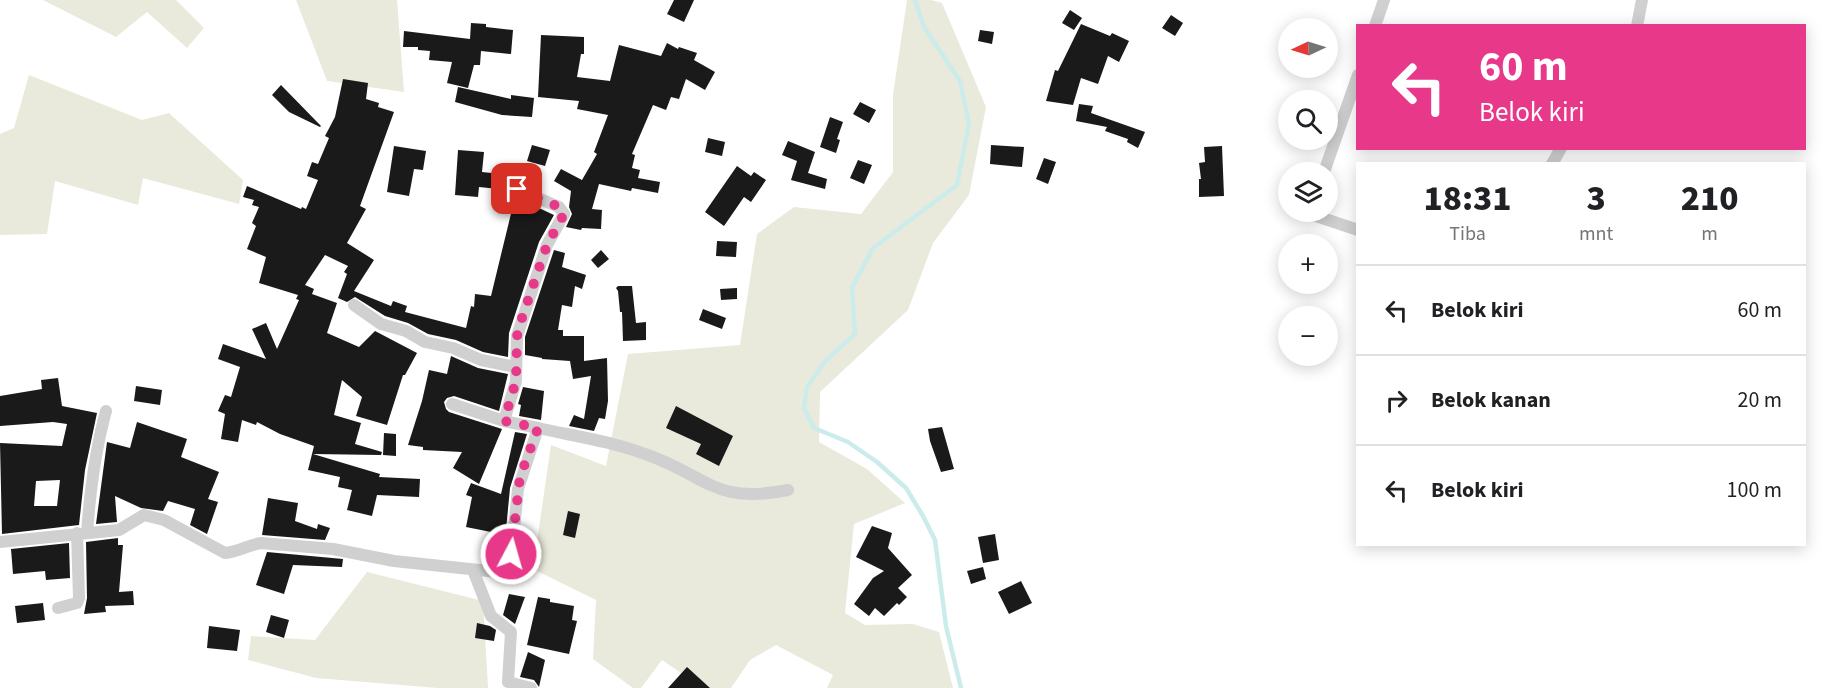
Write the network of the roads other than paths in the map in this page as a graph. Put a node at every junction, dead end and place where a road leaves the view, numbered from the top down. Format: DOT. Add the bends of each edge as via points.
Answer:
graph roads {
  1 [pos="1384,0"];
  2 [pos="1642,0"];
  3 [pos="1376,24"];
  4 [pos="1637,24"];
  5 [pos="1356,81"];
  6 [pos="1328,162"];
  7 [pos="517,189"];
  8 [pos="1334,222"];
  9 [pos="1356,229"];
  10 [pos="354,305"];
  11 [pos="516,367"];
  12 [pos="452,404"];
  13 [pos="106,411"];
  14 [pos="504,421"];
  15 [pos="538,428"];
  16 [pos="788,490"];
  17 [pos="82,533"];
  18 [pos="0,542"];
  19 [pos="473,570"];
  20 [pos="58,608"];
  21 [pos="531,688"];
  1 -- 3 [label="street"];
  2 -- 4 [label="street"];
  5 -- 6 [label="street"];
  7 -- 11 [label="street" via="559,207 564,214 533,282 517,336"];
  8 -- 9 [label="street"];
  10 -- 11 [label="street" via="381,324 425,342"];
  11 -- 14 [label="street" via="516,381"];
  12 -- 14 [label="street"];
  13 -- 17 [label="street"];
  14 -- 15 [label="street"];
  15 -- 16 [label="street" via="653,456 718,490 740,495"];
  15 -- 19 [label="street" via="518,489 510,570"];
  17 -- 18 [label="street"];
  17 -- 19 [label="street" via="118,530 144,514 164,520 225,553 261,543 333,549"];
  17 -- 20 [label="street" via="80,598 77,603"];
  19 -- 21 [label="street" via="491,616 511,632 508,682"];
}
